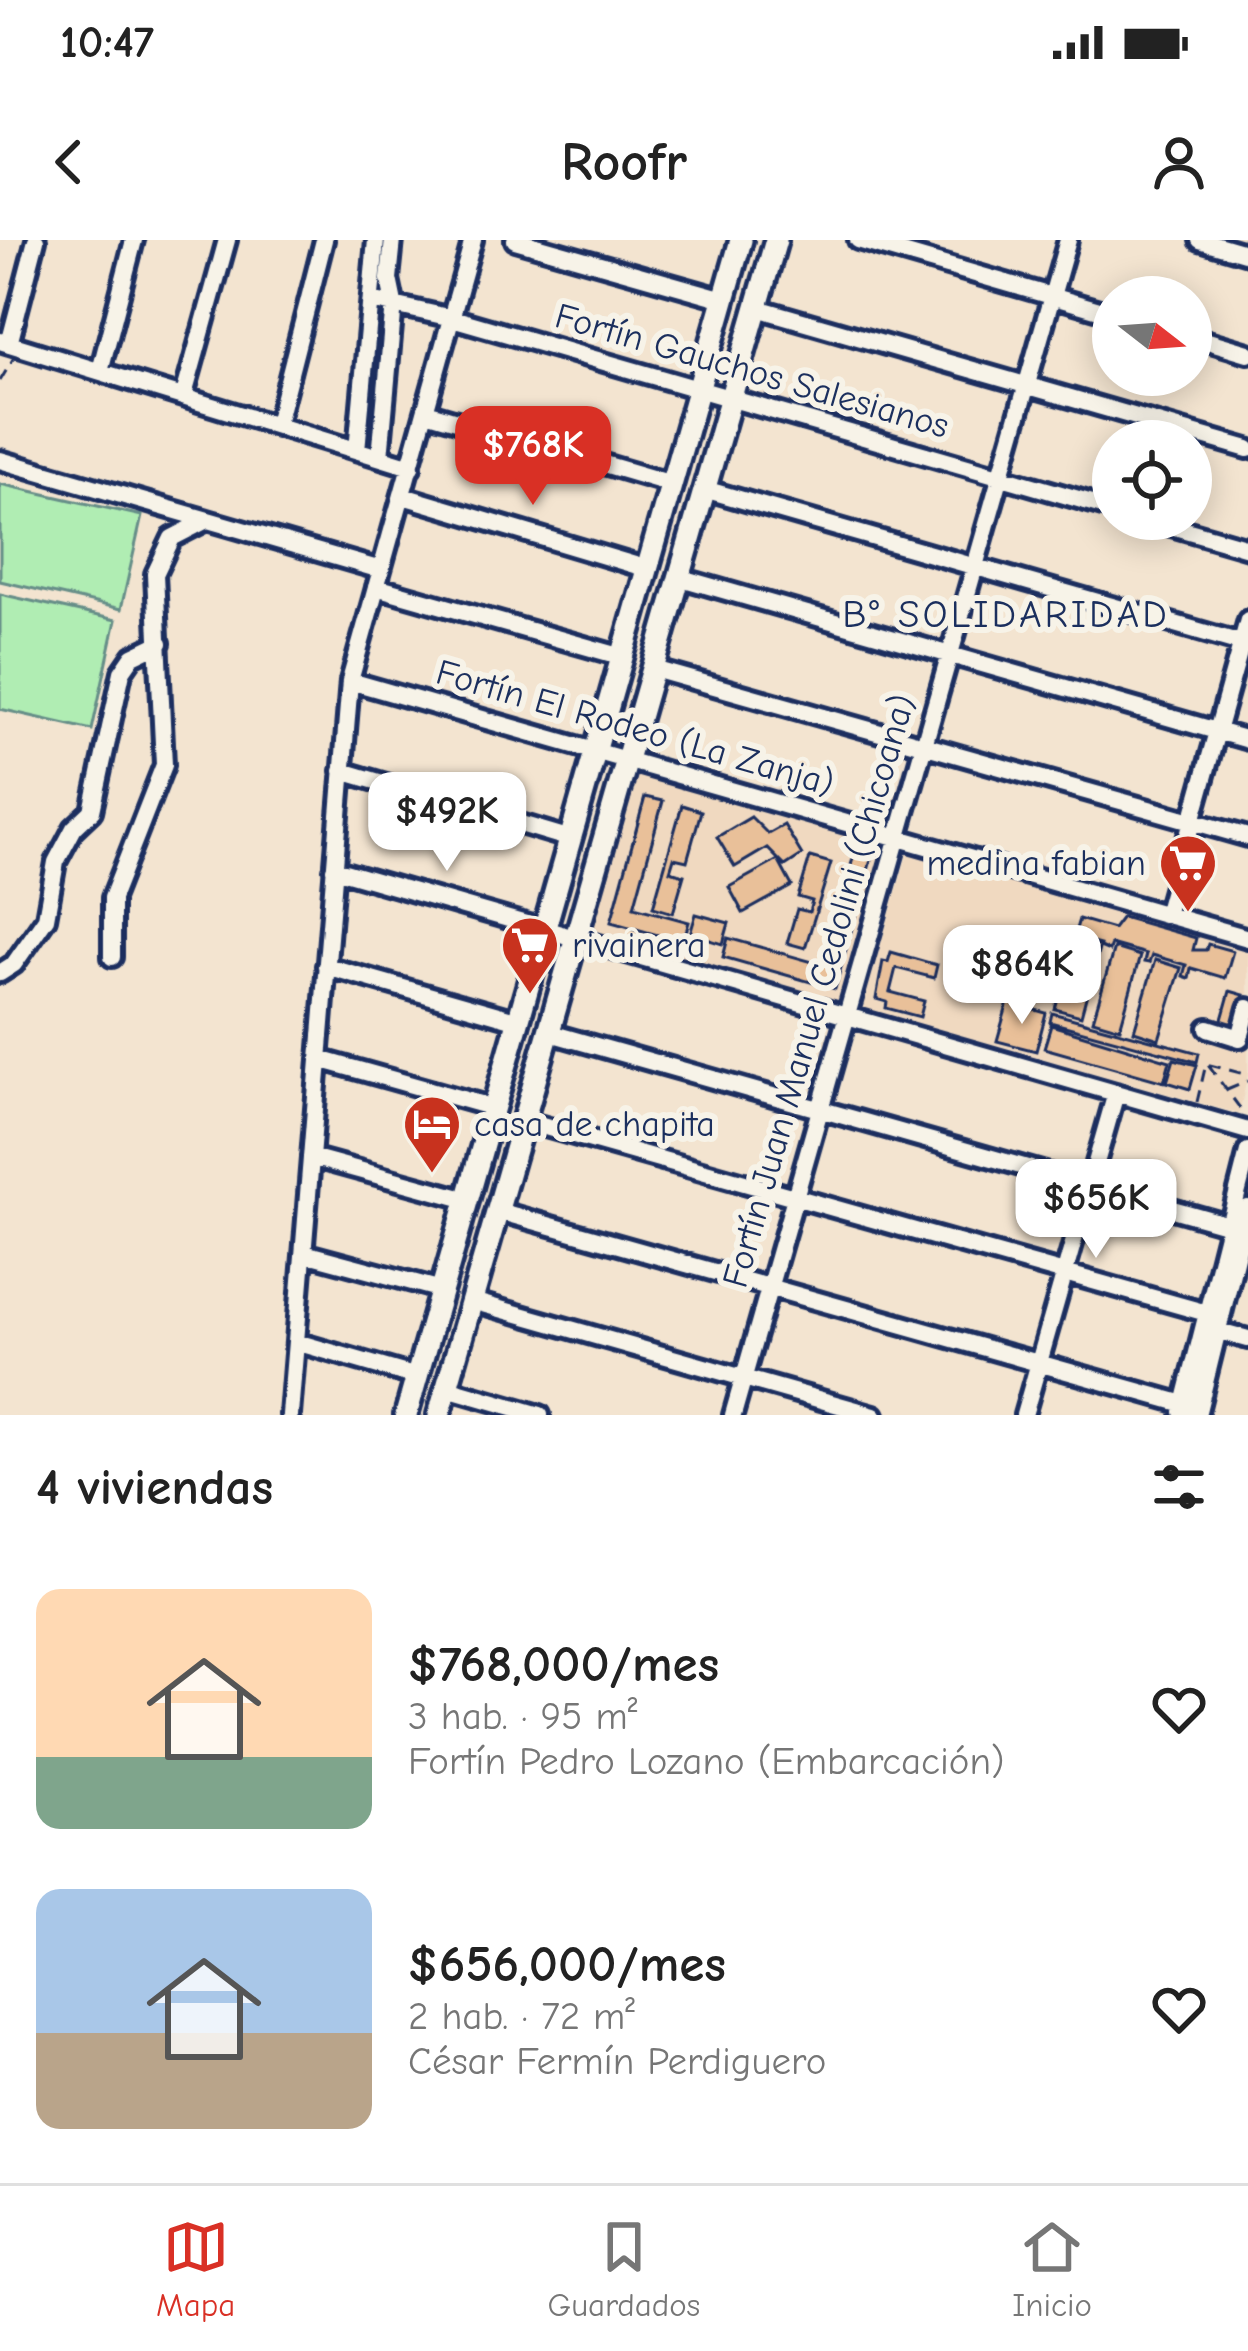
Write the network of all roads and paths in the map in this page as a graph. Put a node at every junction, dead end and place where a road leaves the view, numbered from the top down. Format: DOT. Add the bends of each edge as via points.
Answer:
graph roads {
  1 [pos="36,240"];
  2 [pos="134,240"];
  3 [pos="227,240"];
  4 [pos="323,240"];
  5 [pos="376,240"];
  6 [pos="393,240"];
  7 [pos="473,240"];
  8 [pos="515,240"];
  9 [pos="742,240"];
  10 [pos="776,240"];
  11 [pos="858,240"];
  12 [pos="1068,240"];
  13 [pos="1200,240"];
  14 [pos="1248,254"];
  15 [pos="1053,296"];
  16 [pos="724,299"];
  17 [pos="371,300"];
  18 [pos="394,303"];
  19 [pos="757,308"];
  20 [pos="1092,308"];
  21 [pos="452,318"];
  22 [pos="1212,342"];
  23 [pos="9,344"];
  24 [pos="1248,353"];
  25 [pos="100,371"];
  26 [pos="0,381"];
  27 [pos="1027,384"];
  28 [pos="698,389"];
  29 [pos="184,395"];
  30 [pos="731,400"];
  31 [pos="426,412"];
  32 [pos="277,424"];
  33 [pos="1248,449"];
  34 [pos="357,450"];
  35 [pos="380,457"];
  36 [pos="0,460"];
  37 [pos="410,467"];
  38 [pos="1000,477"];
  39 [pos="672,484"];
  40 [pos="704,489"];
  41 [pos="403,496"];
  42 [pos="1092,503"];
  43 [pos="205,521"];
  44 [pos="1212,538"];
  45 [pos="1248,548"];
  46 [pos="975,566"];
  47 [pos="648,569"];
  48 [pos="681,578"];
  49 [pos="378,579"];
  50 [pos="1248,620"];
  51 [pos="160,643"];
  52 [pos="1245,644"];
  53 [pos="950,655"];
  54 [pos="623,657"];
  55 [pos="654,669"];
  56 [pos="350,681"];
  57 [pos="1217,731"];
  58 [pos="1248,740"];
  59 [pos="923,745"];
  60 [pos="596,752"];
  61 [pos="628,760"];
  62 [pos="342,771"];
  63 [pos="1192,822"];
  64 [pos="896,837"];
  65 [pos="1248,838"];
  66 [pos="571,839"];
  67 [pos="334,869"];
  68 [pos="1166,915"];
  69 [pos="545,929"];
  70 [pos="1248,938"];
  71 [pos="577,939"];
  72 [pos="112,957"];
  73 [pos="326,965"];
  74 [pos="0,973"];
  75 [pos="1248,1008"];
  76 [pos="847,1016"];
  77 [pos="518,1022"];
  78 [pos="1208,1028"];
  79 [pos="550,1033"];
  80 [pos="319,1059"];
  81 [pos="1207,1064"];
  82 [pos="1248,1078"];
  83 [pos="1228,1090"];
  84 [pos="1115,1093"];
  85 [pos="494,1108"];
  86 [pos="820,1110"];
  87 [pos="1193,1115"];
  88 [pos="1246,1118"];
  89 [pos="524,1120"];
  90 [pos="1248,1131"];
  91 [pos="1248,1151"];
  92 [pos="310,1157"];
  93 [pos="1089,1187"];
  94 [pos="794,1198"];
  95 [pos="468,1200"];
  96 [pos="1248,1208"];
  97 [pos="498,1211"];
  98 [pos="1229,1225"];
  99 [pos="304,1252"];
  100 [pos="1065,1274"];
  101 [pos="770,1288"];
  102 [pos="442,1290"];
  103 [pos="472,1300"];
  104 [pos="1213,1322"];
  105 [pos="1248,1339"];
  106 [pos="296,1342"];
  107 [pos="1038,1364"];
  108 [pos="417,1377"];
  109 [pos="743,1378"];
  110 [pos="447,1388"];
  111 [pos="1188,1412"];
  112 [pos="290,1415"];
  113 [pos="406,1415"];
  114 [pos="440,1415"];
  115 [pos="540,1415"];
  116 [pos="733,1415"];
  117 [pos="874,1415"];
  118 [pos="1024,1415"];
  1 -- 23 [label="street"];
  2 -- 25 [label="street"];
  3 -- 29 [label="street"];
  4 -- 32 [label="street"];
  5 -- 17 [label="street"];
  6 -- 18 [label="street"];
  7 -- 21 [label="street"];
  8 -- 16 [label="street"];
  9 -- 16 [label="main road"];
  10 -- 19 [label="main road"];
  11 -- 15 [label="street"];
  12 -- 15 [label="street, Fortín Juan Manuel Cedolini (Chicoana)"];
  13 -- 14 [label="street"];
  15 -- 20 [label="street"];
  15 -- 27 [label="street, Fortín Juan Manuel Cedolini (Chicoana)"];
  16 -- 28 [label="main road"];
  17 -- 18 [label="street, Fortín Gauchos Salesianos"];
  17 -- 34 [label="street"];
  18 -- 21 [label="street, Fortín Gauchos Salesianos"];
  18 -- 35 [label="street"];
  19 -- 27 [label="street"];
  19 -- 30 [label="main road"];
  21 -- 28 [label="street, Fortín Gauchos Salesianos"];
  21 -- 31 [label="street"];
  22 -- 24 [label="street"];
  23 -- 25 [label="street"];
  23 -- 26 [label="path"];
  25 -- 29 [label="street"];
  27 -- 33 [label="street"];
  27 -- 38 [label="street, Fortín Juan Manuel Cedolini (Chicoana)"];
  28 -- 30 [label="street, Fortín Gauchos Salesianos"];
  28 -- 39 [label="main road"];
  29 -- 32 [label="street"];
  30 -- 38 [label="street, Fortín Gauchos Salesianos"];
  30 -- 40 [label="main road"];
  31 -- 37 [label="street"];
  31 -- 39 [label="street"];
  32 -- 34 [label="street"];
  34 -- 35 [label="street"];
  35 -- 37 [label="street"];
  36 -- 43 [label="street"];
  37 -- 41 [label="street"];
  38 -- 42 [label="street, Fortín Gauchos Salesianos"];
  38 -- 46 [label="street, Fortín Juan Manuel Cedolini (Chicoana)"];
  39 -- 47 [label="main road"];
  40 -- 46 [label="street"];
  40 -- 48 [label="main road"];
  41 -- 47 [label="street"];
  41 -- 49 [label="street"];
  43 -- 49 [label="street"];
  43 -- 51 [label="street" via="172,538 158,561"];
  44 -- 45 [label="street"];
  46 -- 52 [label="street"];
  46 -- 53 [label="street, Fortín Juan Manuel Cedolini (Chicoana)"];
  47 -- 54 [label="main road"];
  48 -- 53 [label="street"];
  48 -- 55 [label="main road"];
  49 -- 54 [label="street"];
  49 -- 56 [label="street"];
  50 -- 52 [label="street"];
  51 -- 72 [label="street" via="164,765 112,898"];
  51 -- 74 [label="street" via="133,656 122,672 92,811 56,862 46,919"];
  52 -- 57 [label="street"];
  53 -- 57 [label="street"];
  53 -- 59 [label="street, Fortín Juan Manuel Cedolini (Chicoana)"];
  54 -- 60 [label="main road"];
  55 -- 59 [label="street"];
  55 -- 61 [label="main road"];
  56 -- 60 [label="street, Fortín El Rodeo (La Zanja)"];
  56 -- 62 [label="street"];
  57 -- 58 [label="street"];
  57 -- 63 [label="street"];
  59 -- 63 [label="street"];
  59 -- 64 [label="street, Fortín Juan Manuel Cedolini (Chicoana)"];
  60 -- 61 [label="street, Fortín El Rodeo (La Zanja)"];
  60 -- 66 [label="main road"];
  61 -- 64 [label="street, Fortín El Rodeo (La Zanja)"];
  61 -- 71 [label="main road"];
  62 -- 66 [label="street"];
  62 -- 67 [label="street"];
  63 -- 65 [label="street"];
  63 -- 68 [label="street"];
  64 -- 68 [label="street, Fortín El Rodeo (La Zanja)"];
  64 -- 76 [label="street, Fortín Juan Manuel Cedolini (Chicoana)"];
  66 -- 69 [label="main road"];
  67 -- 69 [label="street"];
  67 -- 73 [label="street"];
  68 -- 70 [label="street, Fortín El Rodeo (La Zanja)"];
  69 -- 71 [label="street"];
  69 -- 77 [label="main road"];
  71 -- 76 [label="street"];
  71 -- 79 [label="main road"];
  73 -- 77 [label="street"];
  73 -- 80 [label="street"];
  75 -- 78 [label="street" via="1240,1038"];
  76 -- 84 [label="street"];
  76 -- 86 [label="street, Fortín Juan Manuel Cedolini (Chicoana)"];
  77 -- 85 [label="main road"];
  79 -- 86 [label="street"];
  79 -- 89 [label="main road"];
  80 -- 85 [label="street"];
  80 -- 92 [label="street"];
  81 -- 82 [label="path"];
  81 -- 83 [label="path"];
  81 -- 87 [label="path"];
  82 -- 83 [label="path"];
  83 -- 88 [label="path"];
  84 -- 87 [label="street"];
  84 -- 93 [label="street"];
  85 -- 95 [label="main road"];
  86 -- 93 [label="street"];
  86 -- 94 [label="street, Fortín Juan Manuel Cedolini (Chicoana)"];
  87 -- 90 [label="street"];
  89 -- 94 [label="street"];
  89 -- 97 [label="main road"];
  91 -- 98 [label="street"];
  92 -- 95 [label="street"];
  92 -- 99 [label="street"];
  93 -- 98 [label="street"];
  93 -- 100 [label="street"];
  94 -- 100 [label="street"];
  94 -- 101 [label="street, Fortín Juan Manuel Cedolini (Chicoana)"];
  95 -- 102 [label="main road"];
  96 -- 104 [label="street"];
  97 -- 101 [label="street"];
  97 -- 103 [label="main road"];
  98 -- 104 [label="street"];
  99 -- 102 [label="street"];
  99 -- 106 [label="street"];
  100 -- 104 [label="street"];
  100 -- 107 [label="street"];
  101 -- 107 [label="street"];
  101 -- 109 [label="street, Fortín Juan Manuel Cedolini (Chicoana)"];
  102 -- 108 [label="main road"];
  103 -- 109 [label="street"];
  103 -- 110 [label="main road"];
  104 -- 105 [label="street"];
  104 -- 111 [label="street"];
  106 -- 108 [label="street"];
  106 -- 112 [label="street"];
  107 -- 111 [label="street"];
  107 -- 118 [label="street"];
  108 -- 113 [label="main road"];
  109 -- 116 [label="street, Fortín Juan Manuel Cedolini (Chicoana)"];
  109 -- 117 [label="street"];
  110 -- 114 [label="main road"];
  110 -- 115 [label="street"];
}
